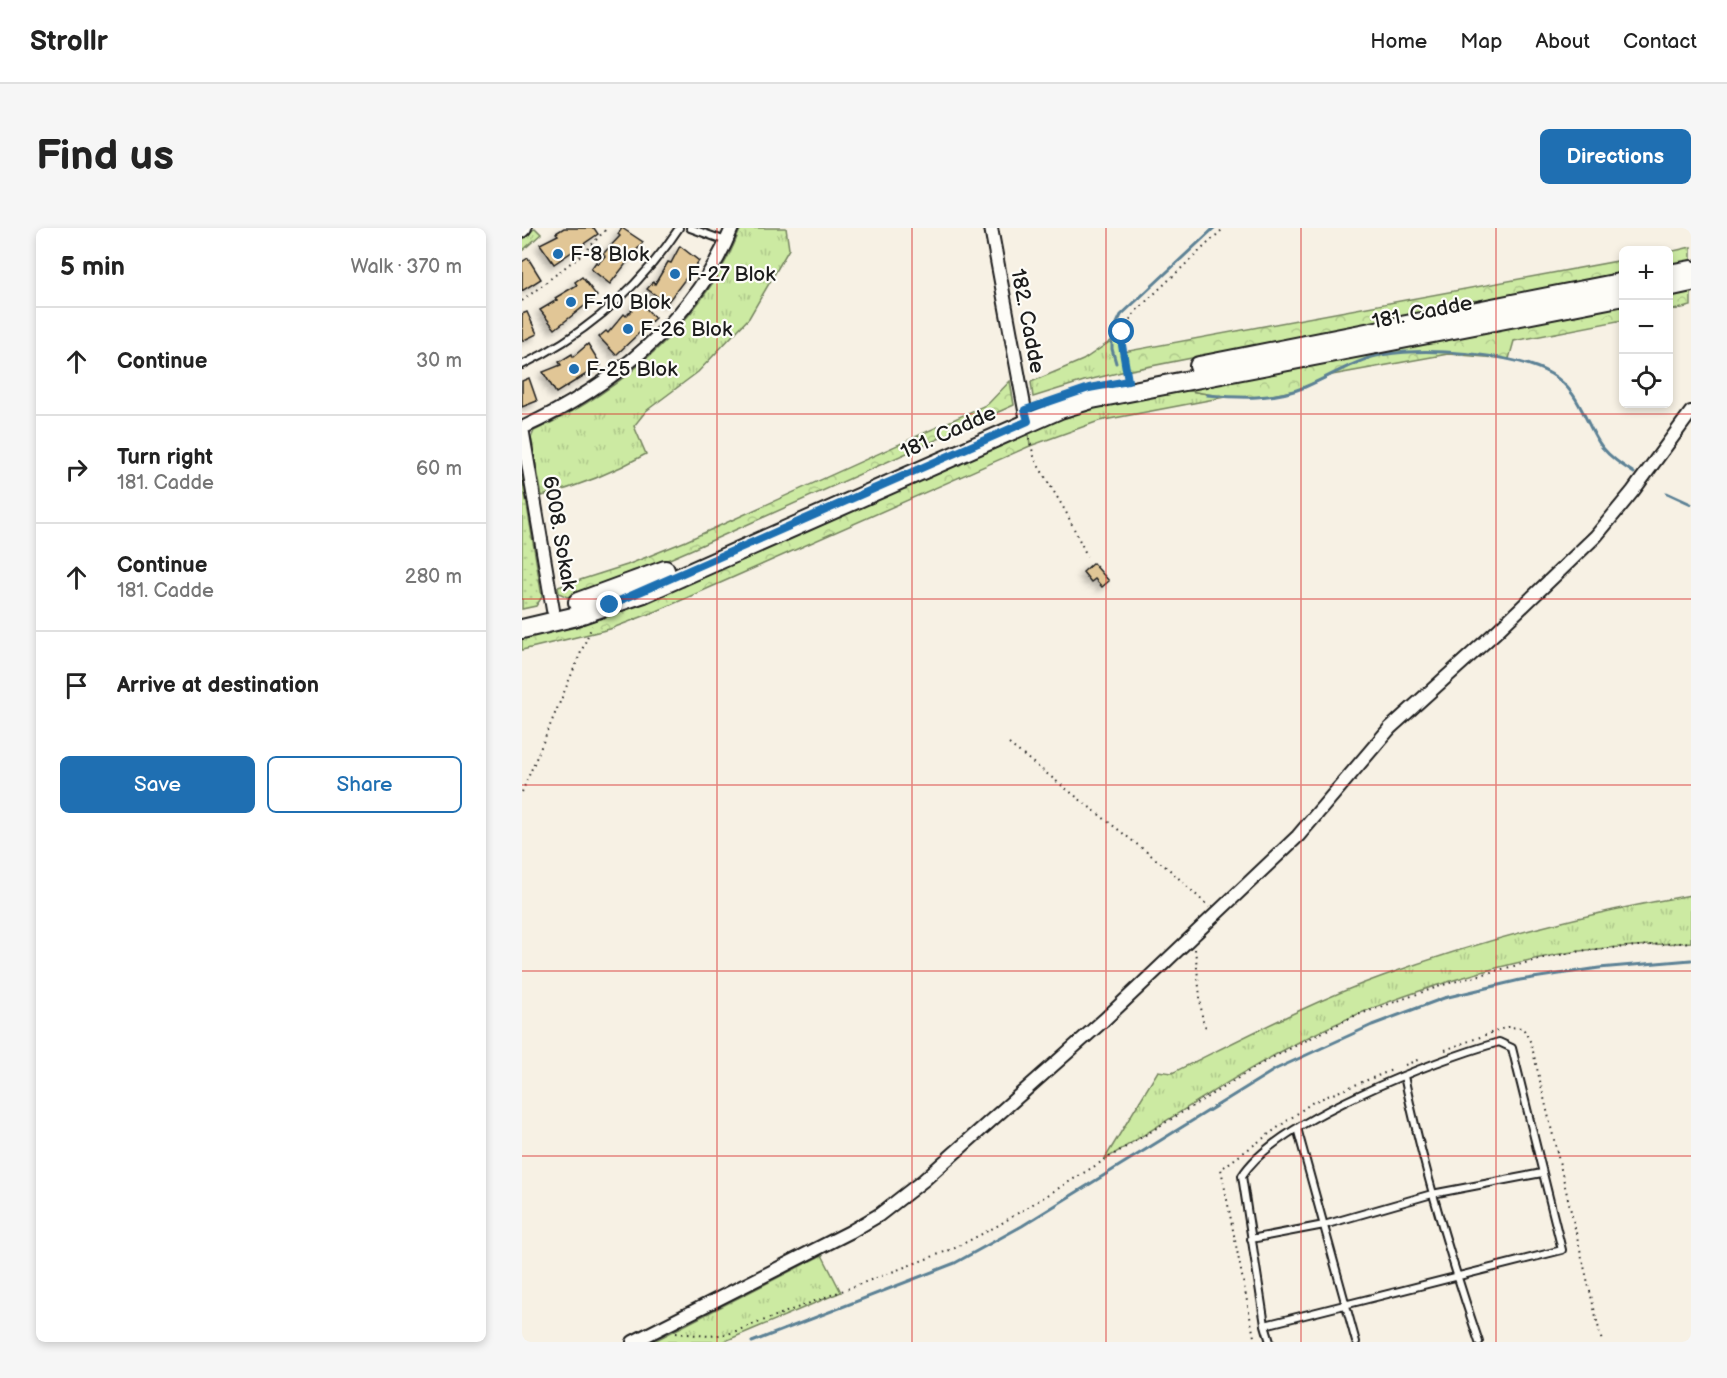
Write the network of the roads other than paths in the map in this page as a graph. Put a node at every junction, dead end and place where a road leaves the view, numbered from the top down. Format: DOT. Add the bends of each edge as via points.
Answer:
graph roads {
  1 [pos="679,228"];
  2 [pos="690,228"];
  3 [pos="732,228"];
  4 [pos="991,228"];
  5 [pos="726,241"];
  6 [pos="1691,270"];
  7 [pos="1673,273"];
  8 [pos="1691,282"];
  9 [pos="1619,283"];
  10 [pos="1673,286"];
  11 [pos="1619,297"];
  12 [pos="522,365"];
  13 [pos="1691,412"];
  14 [pos="1026,415"];
  15 [pos="522,428"];
  16 [pos="553,610"];
  17 [pos="522,617"];
  18 [pos="522,629"];
  19 [pos="1404,1076"];
  20 [pos="1297,1128"];
  21 [pos="1542,1173"];
  22 [pos="1432,1194"];
  23 [pos="1324,1225"];
  24 [pos="1251,1239"];
  25 [pos="1456,1277"];
  26 [pos="1346,1303"];
  27 [pos="1265,1325"];
  28 [pos="633,1342"];
  29 [pos="1270,1342"];
  30 [pos="1356,1342"];
  31 [pos="1479,1342"];
  1 -- 12 [label="lane" via="649,268 599,318"];
  2 -- 5 [label="lane"];
  3 -- 5 [label="street"];
  4 -- 14 [label="street, 182. Cadde"];
  5 -- 15 [label="street" via="716,262 677,314 640,352 578,400"];
  6 -- 7 [label="street"];
  8 -- 10 [label="street"];
  9 -- 14 [label="street, 181. Cadde" via="1089,388"];
  11 -- 14 [label="street, 181. Cadde"];
  13 -- 28 [label="street" via="1628,498 1579,554 1390,728 1317,816 1104,1020 900,1200 821,1248"];
  14 -- 16 [label="street, 181. Cadde" via="632,584"];
  14 -- 18 [label="street, 181. Cadde" via="644,592 599,609"];
  15 -- 16 [label="street, 6008. Sokak"];
  16 -- 17 [label="street, 181. Cadde"];
  19 -- 20 [label="lane" via="1320,1113"];
  19 -- 21 [label="lane" via="1499,1042 1512,1048"];
  19 -- 22 [label="lane"];
  20 -- 23 [label="lane"];
  20 -- 24 [label="lane" via="1251,1161 1242,1176"];
  21 -- 22 [label="lane"];
  21 -- 25 [label="lane" via="1562,1250"];
  22 -- 23 [label="lane"];
  22 -- 25 [label="lane"];
  23 -- 24 [label="lane"];
  23 -- 26 [label="lane"];
  24 -- 27 [label="lane"];
  25 -- 26 [label="lane"];
  25 -- 31 [label="lane"];
  26 -- 27 [label="lane"];
  26 -- 30 [label="lane"];
  27 -- 29 [label="lane"];
}
